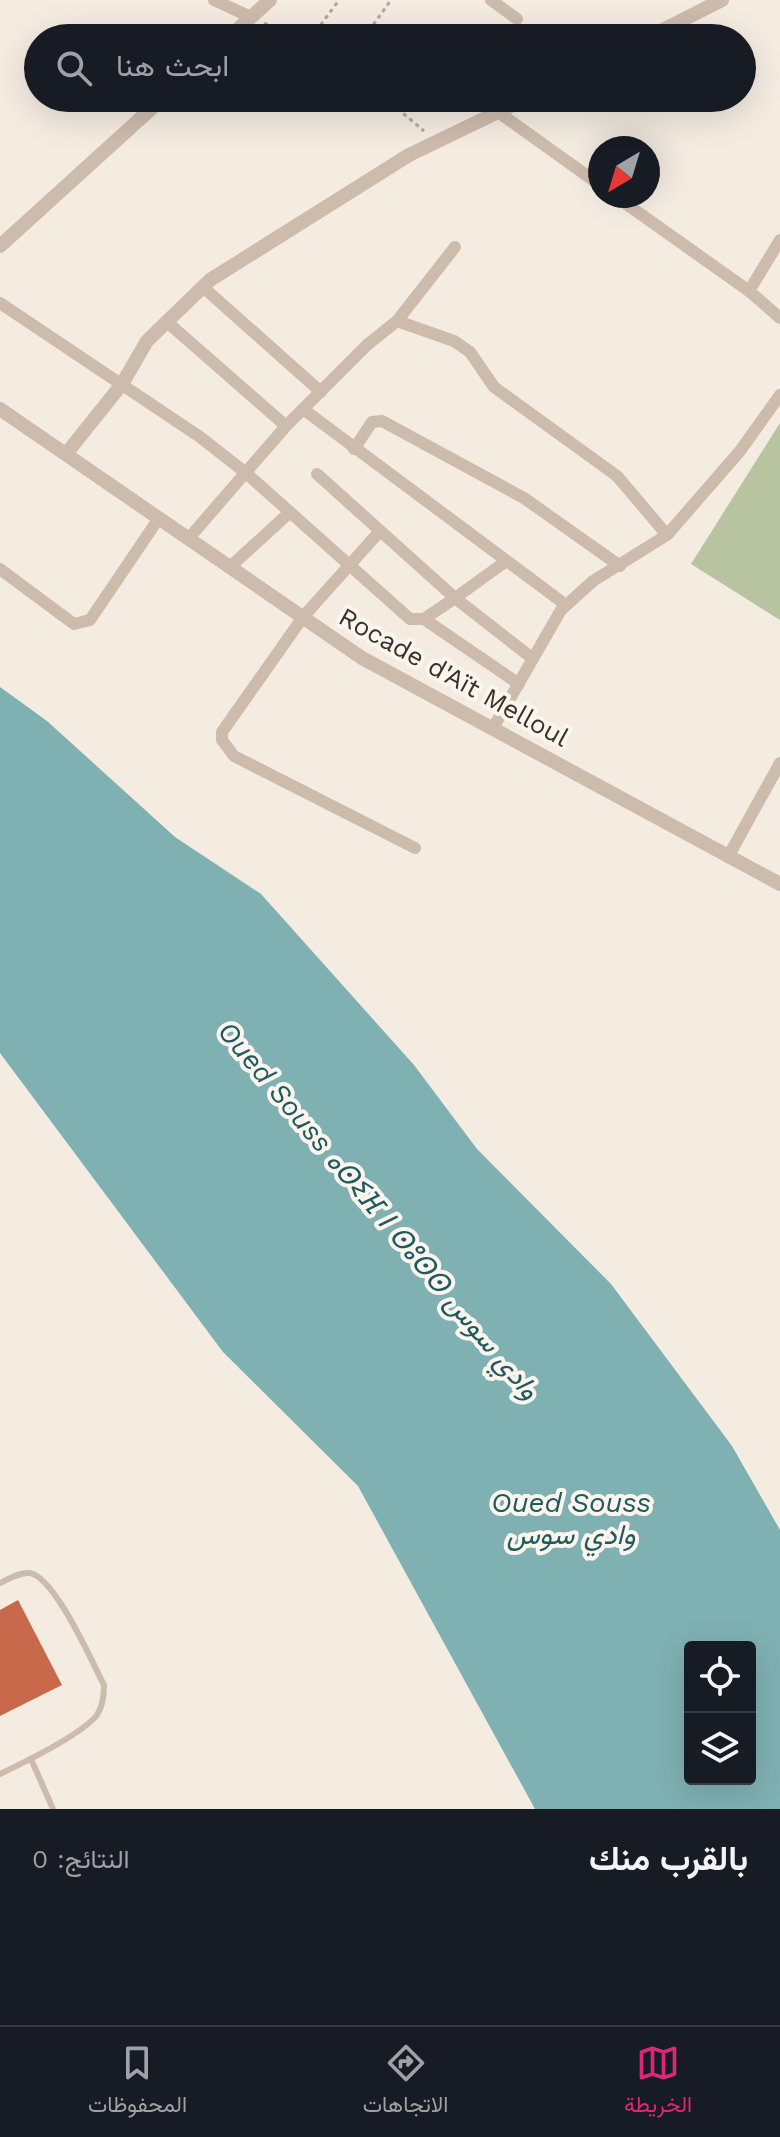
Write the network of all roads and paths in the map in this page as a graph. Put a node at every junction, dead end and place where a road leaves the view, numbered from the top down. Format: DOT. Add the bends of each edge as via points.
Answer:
graph roads {
  1 [pos="214,0"];
  2 [pos="270,0"];
  3 [pos="339,0"];
  4 [pos="391,0"];
  5 [pos="491,0"];
  6 [pos="722,0"];
  7 [pos="251,17"];
  8 [pos="517,19"];
  9 [pos="243,24"];
  10 [pos="266,24"];
  11 [pos="321,24"];
  12 [pos="374,24"];
  13 [pos="675,24"];
  14 [pos="148,112"];
  15 [pos="401,112"];
  16 [pos="498,112"];
  17 [pos="435,142"];
  18 [pos="588,176"];
  19 [pos="632,208"];
  20 [pos="780,240"];
  21 [pos="0,246"];
  22 [pos="455,247"];
  23 [pos="203,287"];
  24 [pos="749,291"];
  25 [pos="0,303"];
  26 [pos="780,318"];
  27 [pos="397,321"];
  28 [pos="167,322"];
  29 [pos="122,384"];
  30 [pos="321,392"];
  31 [pos="780,395"];
  32 [pos="0,409"];
  33 [pos="303,409"];
  34 [pos="286,426"];
  35 [pos="354,449"];
  36 [pos="66,454"];
  37 [pos="246,473"];
  38 [pos="317,474"];
  39 [pos="289,513"];
  40 [pos="159,518"];
  41 [pos="380,531"];
  42 [pos="667,535"];
  43 [pos="189,538"];
  44 [pos="505,562"];
  45 [pos="620,566"];
  46 [pos="230,567"];
  47 [pos="350,567"];
  48 [pos="0,569"];
  49 [pos="455,598"];
  50 [pos="566,605"];
  51 [pos="303,617"];
  52 [pos="424,619"];
  53 [pos="532,658"];
  54 [pos="519,684"];
  55 [pos="493,728"];
  56 [pos="780,763"];
  57 [pos="415,848"];
  58 [pos="728,857"];
  59 [pos="780,884"];
  60 [pos="0,1583"];
  61 [pos="31,1759"];
  62 [pos="0,1774"];
  63 [pos="53,1809"];
  1 -- 7 [label="street"];
  2 -- 7 [label="street"];
  3 -- 11 [label="path"];
  4 -- 12 [label="path"];
  5 -- 8 [label="street"];
  6 -- 13 [label="street"];
  7 -- 9 [label="street"];
  7 -- 10 [label="path"];
  14 -- 21 [label="street"];
  15 -- 17 [label="path"];
  16 -- 17 [label="street"];
  16 -- 18 [label="street"];
  17 -- 23 [label="street"];
  19 -- 24 [label="street"];
  20 -- 24 [label="street"];
  22 -- 27 [label="street"];
  23 -- 28 [label="street"];
  23 -- 30 [label="street"];
  24 -- 26 [label="street"];
  25 -- 29 [label="street"];
  27 -- 30 [label="street"];
  27 -- 42 [label="street" via="470,352 494,387 617,476"];
  28 -- 29 [label="street" via="147,341"];
  28 -- 34 [label="street"];
  29 -- 36 [label="street"];
  29 -- 37 [label="street"];
  30 -- 33 [label="street"];
  31 -- 42 [label="street" via="740,451"];
  32 -- 36 [label="street, Rocade d'Aït Melloul"];
  33 -- 34 [label="street"];
  33 -- 35 [label="street"];
  34 -- 37 [label="street"];
  35 -- 44 [label="street"];
  35 -- 45 [label="street" via="372,422 382,421 524,498"];
  36 -- 40 [label="street, Rocade d'Aït Melloul"];
  37 -- 39 [label="street"];
  37 -- 43 [label="street"];
  38 -- 41 [label="street"];
  39 -- 46 [label="street"];
  39 -- 47 [label="street"];
  40 -- 43 [label="street, Rocade d'Aït Melloul"];
  40 -- 48 [label="street" via="82,625"];
  41 -- 47 [label="street"];
  41 -- 49 [label="street"];
  42 -- 45 [label="street"];
  43 -- 46 [label="street, Rocade d'Aït Melloul"];
  44 -- 49 [label="street"];
  44 -- 50 [label="street"];
  45 -- 50 [label="street"];
  46 -- 51 [label="street, Rocade d'Aït Melloul"];
  47 -- 51 [label="street"];
  47 -- 52 [label="street" via="410,619"];
  49 -- 52 [label="street"];
  49 -- 53 [label="street"];
  50 -- 53 [label="street"];
  51 -- 55 [label="street, Rocade d'Aït Melloul" via="362,658"];
  51 -- 57 [label="street" via="222,732 226,750"];
  52 -- 54 [label="street"];
  53 -- 54 [label="street"];
  54 -- 55 [label="street"];
  55 -- 58 [label="street, Rocade d'Aït Melloul"];
  56 -- 58 [label="street"];
  58 -- 59 [label="street, Rocade d'Aït Melloul"];
  60 -- 61 [label="lane" via="21,1573 40,1577 54,1591 104,1685 96,1716"];
  61 -- 62 [label="lane"];
  61 -- 63 [label="lane"];
}
